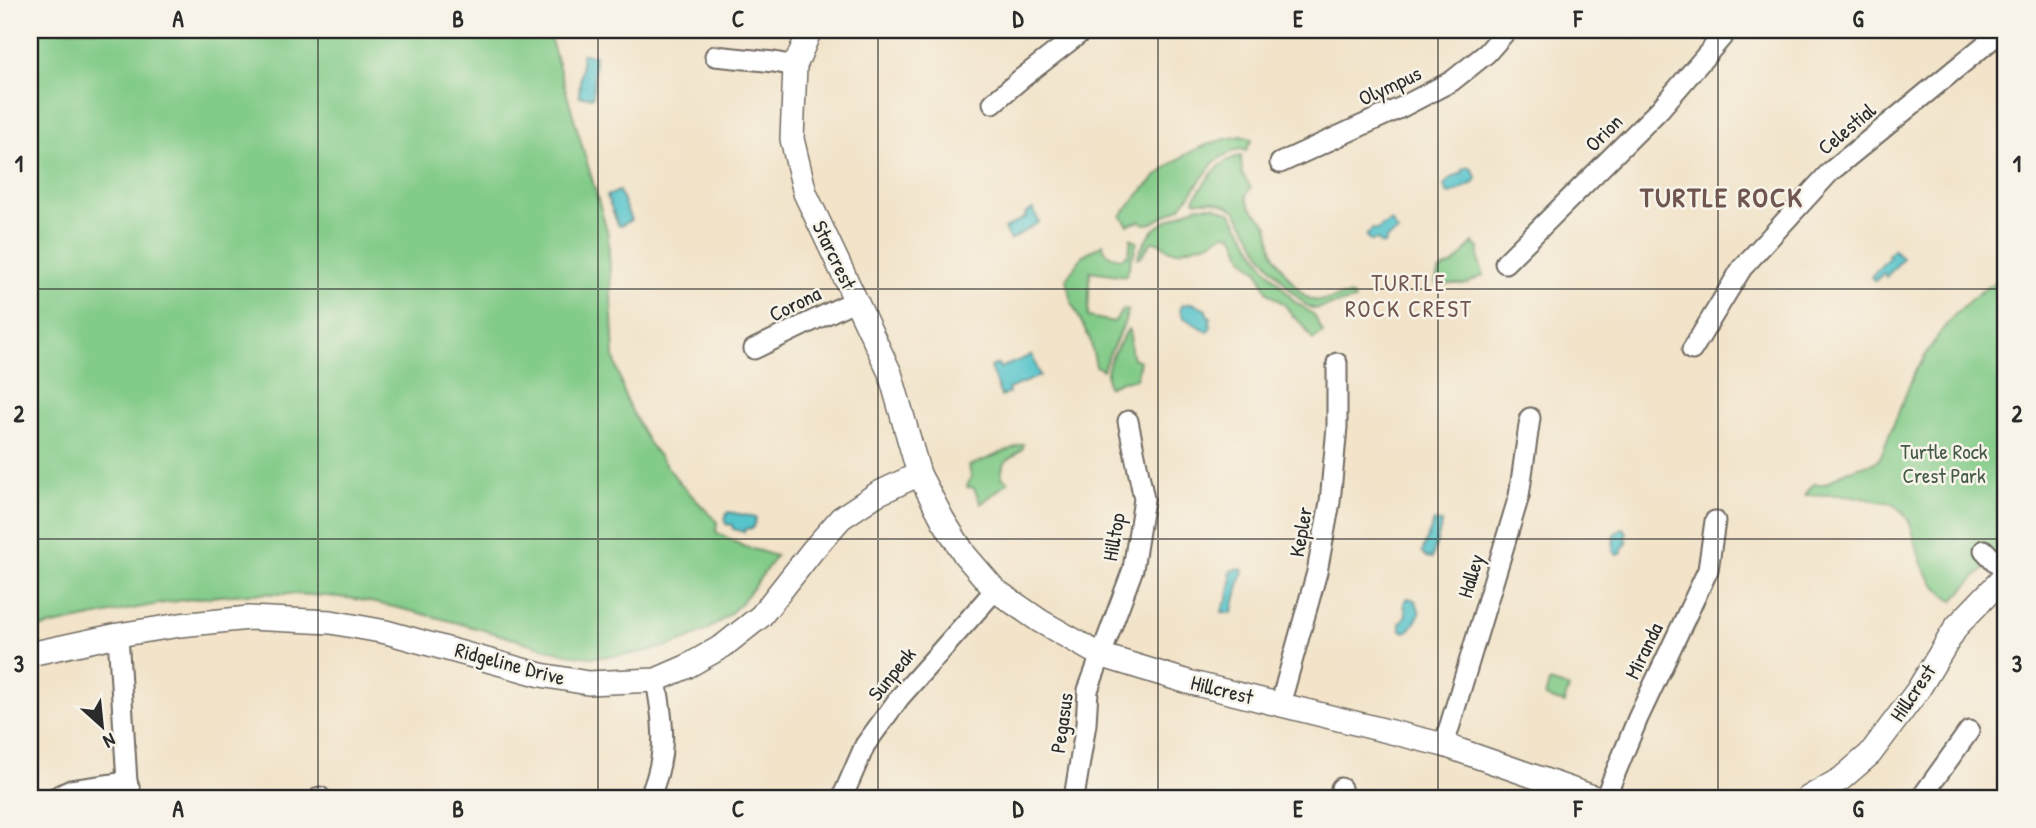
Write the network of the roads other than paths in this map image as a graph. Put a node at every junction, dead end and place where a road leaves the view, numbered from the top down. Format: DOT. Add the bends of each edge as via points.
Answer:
graph roads {
  1 [pos="810,30"];
  2 [pos="1084,30"];
  3 [pos="1507,30"];
  4 [pos="1728,30"];
  5 [pos="2003,30"];
  6 [pos="715,56"];
  7 [pos="795,66"];
  8 [pos="993,103"];
  9 [pos="1280,163"];
  10 [pos="1505,262"];
  11 [pos="856,300"];
  12 [pos="754,349"];
  13 [pos="1692,350"];
  14 [pos="1337,363"];
  15 [pos="1530,418"];
  16 [pos="1128,421"];
  17 [pos="919,474"];
  18 [pos="1715,521"];
  19 [pos="1984,550"];
  20 [pos="2006,574"];
  21 [pos="995,590"];
  22 [pos="118,635"];
  23 [pos="30,654"];
  24 [pos="1100,655"];
  25 [pos="656,680"];
  26 [pos="1280,705"];
  27 [pos="1969,732"];
  28 [pos="1444,745"];
  29 [pos="130,790"];
  30 [pos="54,798"];
  31 [pos="649,798"];
  32 [pos="842,798"];
  33 [pos="1074,798"];
  34 [pos="1596,798"];
  35 [pos="1605,798"];
  36 [pos="1809,798"];
  37 [pos="1921,798"];
  1 -- 7 [label="street, Starcrest"];
  2 -- 8 [label="street"];
  3 -- 9 [label="street, Olympus" via="1488,53 1452,81"];
  4 -- 10 [label="street, Orion" via="1660,109"];
  5 -- 13 [label="street, Celestial" via="1830,172 1742,268"];
  6 -- 7 [label="street"];
  7 -- 11 [label="street, Starcrest" via="792,139 805,193"];
  11 -- 12 [label="street, Corona"];
  11 -- 17 [label="street, Starcrest" via="890,373"];
  14 -- 26 [label="street, Kepler" via="1330,502 1317,572"];
  15 -- 28 [label="street, Halley" via="1519,496"];
  16 -- 24 [label="street, Hilltop" via="1144,499 1133,569"];
  17 -- 21 [label="street, Hillcrest" via="965,555"];
  17 -- 25 [label="street, Ridgeline Drive" via="841,518 761,616 723,646"];
  18 -- 35 [label="street, Miranda" via="1708,570"];
  19 -- 20 [label="street"];
  20 -- 36 [label="street, Hillcrest" via="1957,626 1918,690 1870,754 1842,779"];
  21 -- 24 [label="street, Hillcrest"];
  21 -- 32 [label="street, Sunpeak" via="900,697 865,745"];
  22 -- 23 [label="street, Ridgeline Drive"];
  22 -- 25 [label="street, Ridgeline Drive" via="249,618 331,622 386,632 541,675 588,683"];
  22 -- 29 [label="street"];
  24 -- 26 [label="street, Hillcrest"];
  24 -- 33 [label="street, Pegasus" via="1088,690"];
  25 -- 31 [label="street" via="664,742"];
  26 -- 28 [label="street, Hillcrest"];
  27 -- 37 [label="street"];
  28 -- 34 [label="street, Hillcrest"];
  29 -- 30 [label="street" via="71,790"];
}
